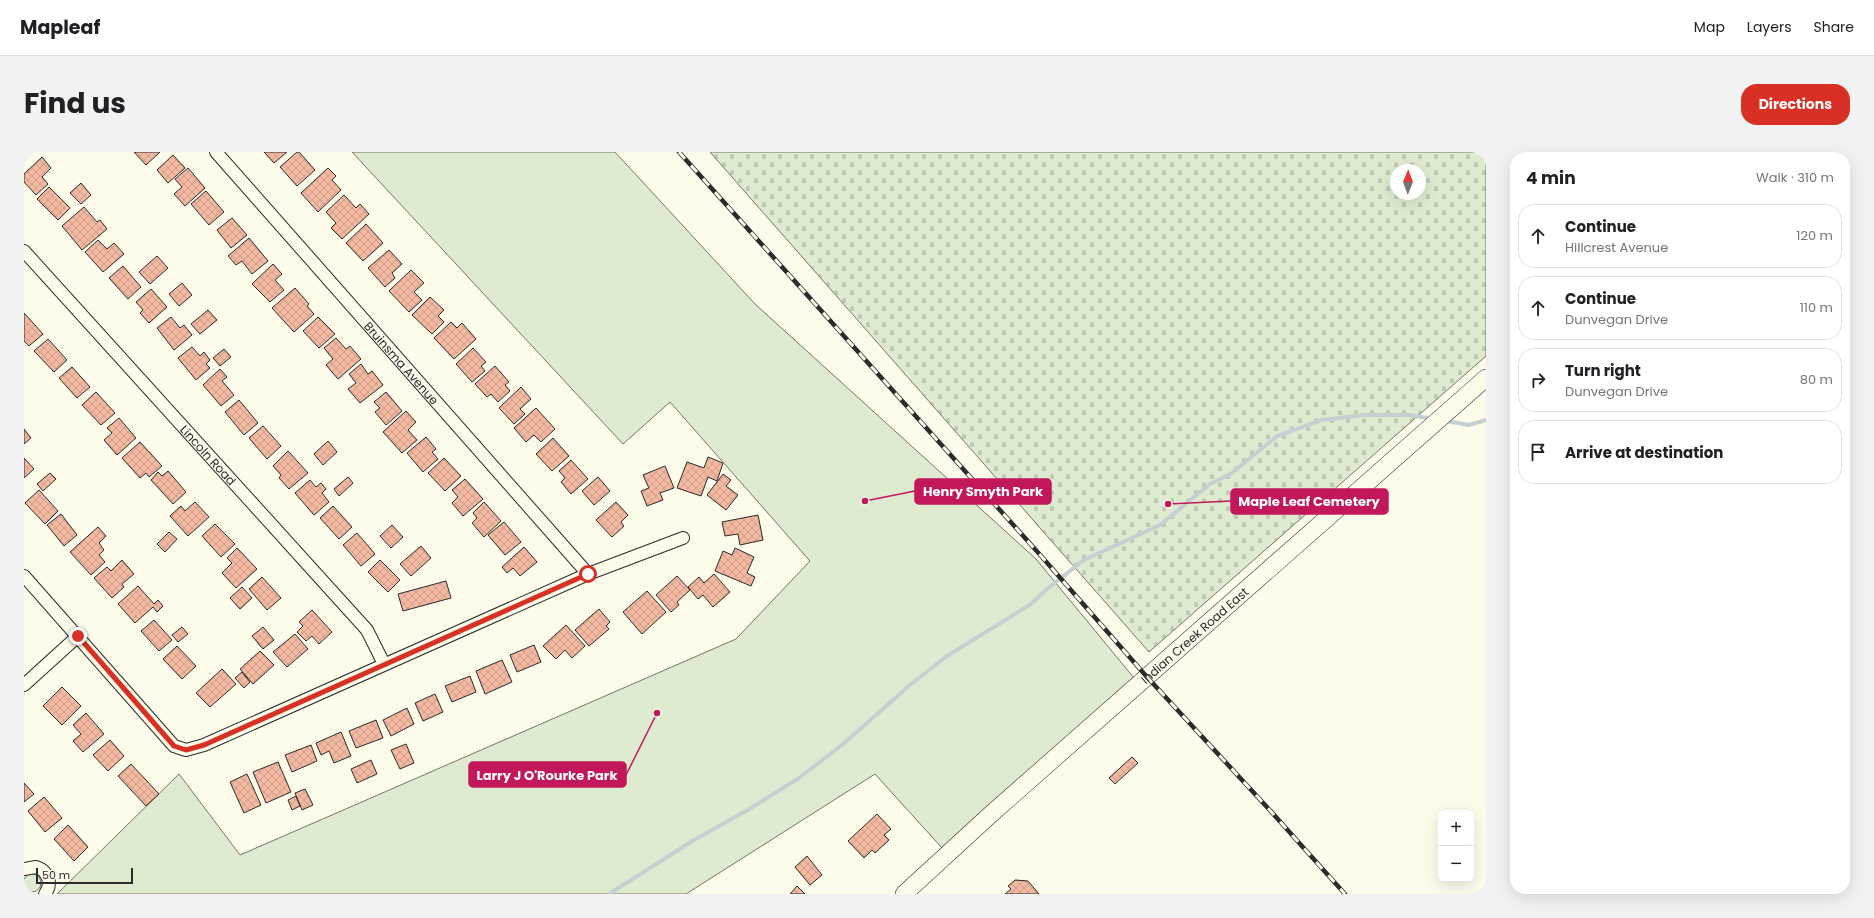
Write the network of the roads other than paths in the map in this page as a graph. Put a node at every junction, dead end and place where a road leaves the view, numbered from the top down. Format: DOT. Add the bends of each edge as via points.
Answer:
graph roads {
  1 [pos="216,152"];
  2 [pos="24,251"];
  3 [pos="1486,378"];
  4 [pos="683,538"];
  5 [pos="588,574"];
  6 [pos="24,576"];
  7 [pos="78,636"];
  8 [pos="384,664"];
  9 [pos="24,685"];
  10 [pos="24,869"];
  11 [pos="45,894"];
  12 [pos="904,894"];
  1 -- 5 [label="street, Bruinsma Avenue"];
  2 -- 8 [label="street, Lincoln Road" via="367,630"];
  3 -- 12 [label="main road, Indian Creek Road East" via="990,815"];
  4 -- 5 [label="street"];
  5 -- 8 [label="street"];
  6 -- 7 [label="street"];
  7 -- 8 [label="street" via="174,746 186,750 204,745"];
  7 -- 9 [label="street"];
  10 -- 11 [label="street" via="36,867 46,872 50,882"];
}
